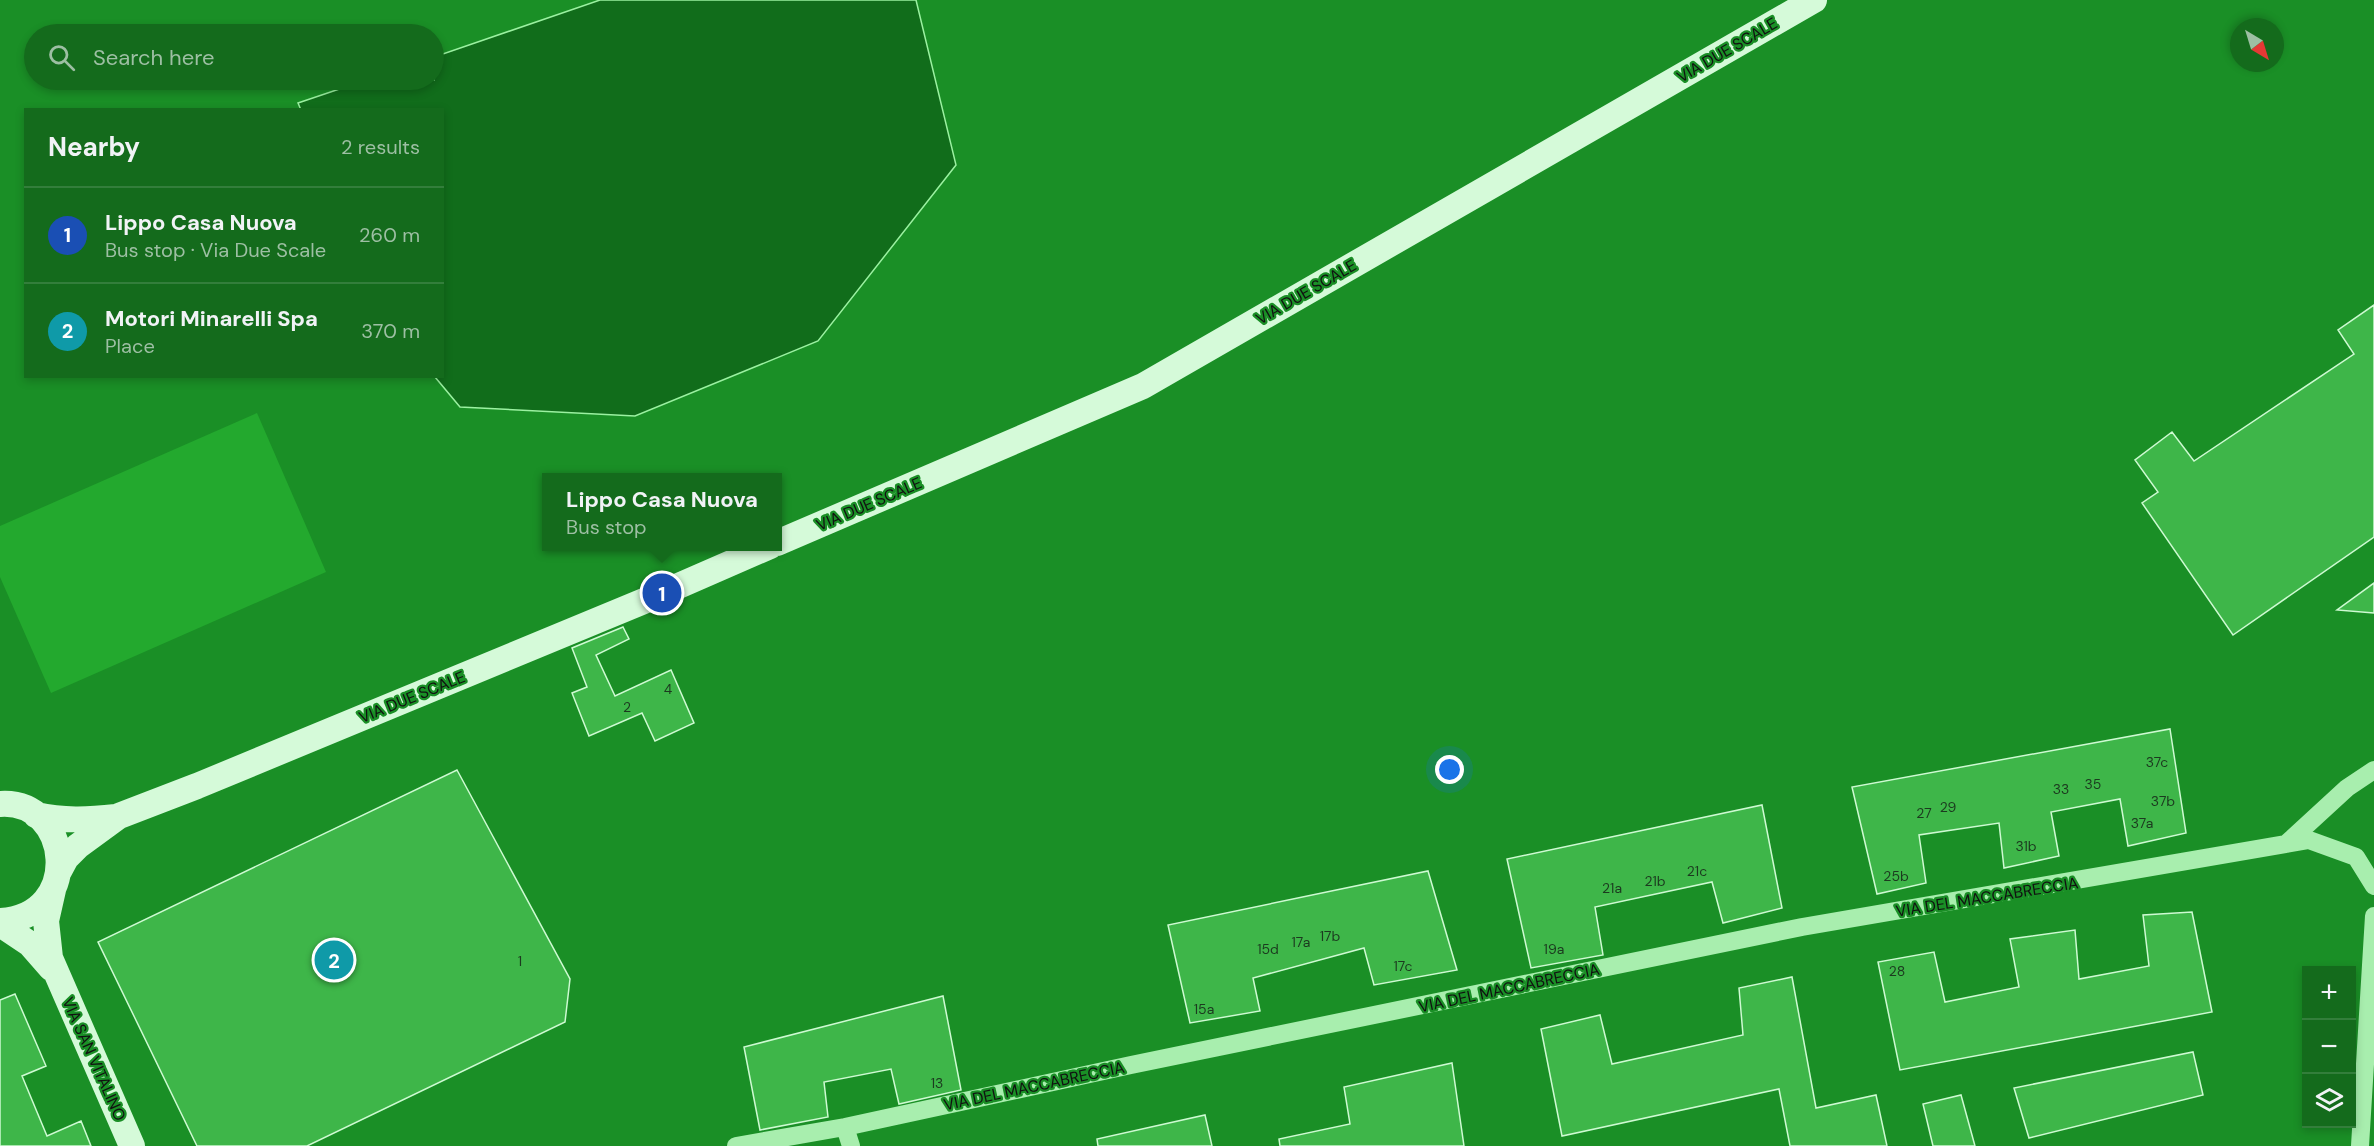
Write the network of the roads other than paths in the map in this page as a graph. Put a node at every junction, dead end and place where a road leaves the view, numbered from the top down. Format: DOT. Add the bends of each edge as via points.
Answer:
graph roads {
  1 [pos="1814,0"];
  2 [pos="782,541"];
  3 [pos="759,551"];
  4 [pos="2374,770"];
  5 [pos="0,804"];
  6 [pos="36,815"];
  7 [pos="119,816"];
  8 [pos="2286,844"];
  9 [pos="56,881"];
  10 [pos="2374,886"];
  11 [pos="2374,916"];
  12 [pos="0,923"];
  13 [pos="56,973"];
  14 [pos="845,1127"];
  15 [pos="132,1146"];
  16 [pos="736,1146"];
  17 [pos="851,1146"];
  18 [pos="2360,1146"];
  1 -- 2 [label="street, VIA DUE SCALE" via="1143,386"];
  3 -- 7 [label="street, VIA DUE SCALE"];
  4 -- 8 [label="street"];
  5 -- 6 [label="street, VIA DUE SCALE" via="21,807"];
  6 -- 7 [label="street, VIA DUE SCALE" via="83,820"];
  6 -- 9 [label="street" via="55,840 59,855"];
  7 -- 9 [label="street, VIA DUE SCALE" via="78,846"];
  8 -- 10 [label="street, VIA DEL MACCABRECCIA" via="2309,840 2356,857"];
  8 -- 14 [label="street, VIA DEL MACCABRECCIA" via="1802,927"];
  9 -- 12 [label="street, VIA DUE SCALE" via="42,904 29,914"];
  9 -- 13 [label="street, VIA SAN VITALINO" via="46,921"];
  11 -- 18 [label="street"];
  12 -- 13 [label="street, VIA SAN VITALINO" via="30,944"];
  13 -- 15 [label="street, VIA SAN VITALINO"];
  14 -- 16 [label="street, VIA DEL MACCABRECCIA"];
  14 -- 17 [label="street"];
}
